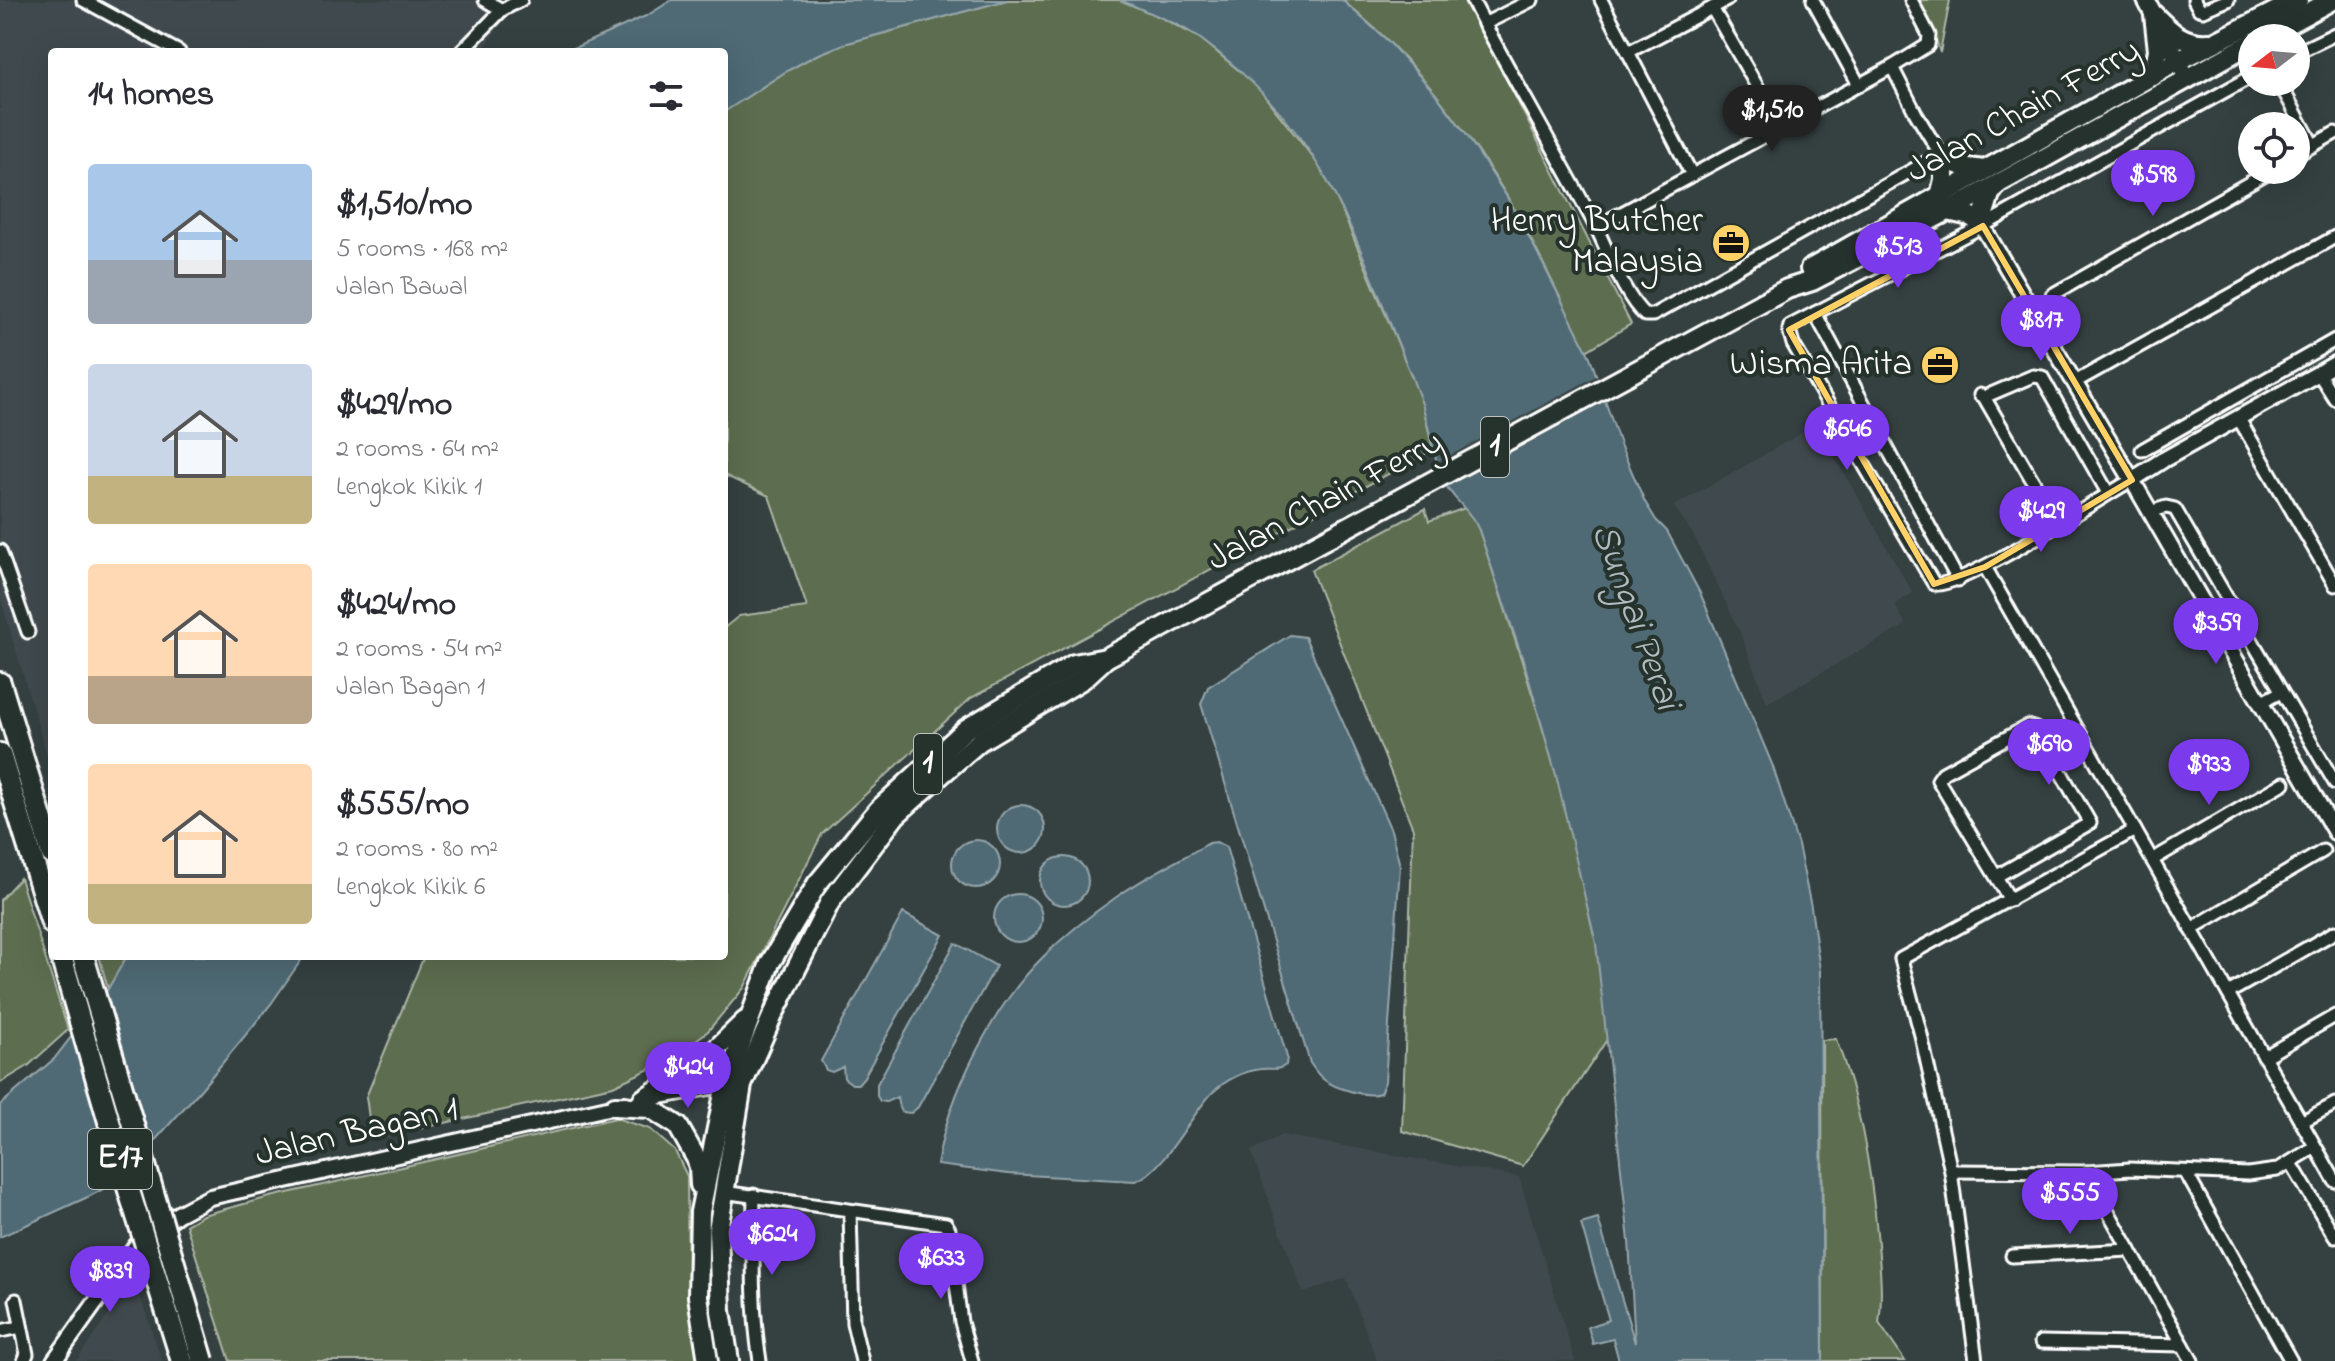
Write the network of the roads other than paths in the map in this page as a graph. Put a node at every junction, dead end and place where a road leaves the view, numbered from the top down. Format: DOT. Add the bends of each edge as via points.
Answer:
graph roads {
  1 [pos="83,0"];
  2 [pos="485,0"];
  3 [pos="521,0"];
  4 [pos="1472,0"];
  5 [pos="1532,0"];
  6 [pos="1601,0"];
  7 [pos="1727,0"];
  8 [pos="1813,0"];
  9 [pos="1911,0"];
  10 [pos="2194,0"];
  11 [pos="2228,0"];
  12 [pos="2298,0"];
  13 [pos="2332,0"];
  14 [pos="1712,8"];
  15 [pos="2150,8"];
  16 [pos="502,10"];
  17 [pos="1484,24"];
  18 [pos="2288,24"];
  19 [pos="2335,34"];
  20 [pos="2212,43"];
  21 [pos="2310,46"];
  22 [pos="172,48"];
  23 [pos="465,48"];
  24 [pos="2238,48"];
  25 [pos="1628,52"];
  26 [pos="1892,67"];
  27 [pos="2183,70"];
  28 [pos="2153,76"];
  29 [pos="2238,84"];
  30 [pos="1859,85"];
  31 [pos="2287,96"];
  32 [pos="1781,128"];
  33 [pos="2335,133"];
  34 [pos="2313,145"];
  35 [pos="2310,147"];
  36 [pos="1942,157"];
  37 [pos="1984,170"];
  38 [pos="1692,175"];
  39 [pos="1998,183"];
  40 [pos="2247,184"];
  41 [pos="1963,193"];
  42 [pos="1944,203"];
  43 [pos="1982,225"];
  44 [pos="1596,227"];
  45 [pos="2335,237"];
  46 [pos="2052,295"];
  47 [pos="1815,313"];
  48 [pos="2335,340"];
  49 [pos="2335,364"];
  50 [pos="2319,374"];
  51 [pos="2075,382"];
  52 [pos="2335,399"];
  53 [pos="2239,419"];
  54 [pos="2154,443"];
  55 [pos="2142,450"];
  56 [pos="2163,460"];
  57 [pos="2132,480"];
  58 [pos="2108,493"];
  59 [pos="2150,512"];
  60 [pos="2058,524"];
  61 [pos="0,551"];
  62 [pos="1985,567"];
  63 [pos="1958,580"];
  64 [pos="2335,585"];
  65 [pos="28,632"];
  66 [pos="1106,658"];
  67 [pos="0,683"];
  68 [pos="2281,692"];
  69 [pos="2260,703"];
  70 [pos="0,754"];
  71 [pos="2284,783"];
  72 [pos="2335,783"];
  73 [pos="2135,830"];
  74 [pos="2335,832"];
  75 [pos="48,841"];
  76 [pos="2323,851"];
  77 [pos="2152,860"];
  78 [pos="1997,876"];
  79 [pos="2010,900"];
  80 [pos="48,910"];
  81 [pos="2191,929"];
  82 [pos="2335,932"];
  83 [pos="62,960"];
  84 [pos="84,960"];
  85 [pos="2228,993"];
  86 [pos="2335,1016"];
  87 [pos="748,1018"];
  88 [pos="2264,1057"];
  89 [pos="734,1084"];
  90 [pos="643,1099"];
  91 [pos="2335,1104"];
  92 [pos="615,1106"];
  93 [pos="2301,1122"];
  94 [pos="2315,1147"];
  95 [pos="2291,1163"];
  96 [pos="1951,1171"];
  97 [pos="2086,1172"];
  98 [pos="2186,1173"];
  99 [pos="2335,1181"];
  100 [pos="723,1192"];
  101 [pos="754,1195"];
  102 [pos="850,1211"];
  103 [pos="700,1212"];
  104 [pos="2335,1237"];
  105 [pos="2130,1250"];
  106 [pos="2012,1256"];
  107 [pos="16,1300"];
  108 [pos="21,1327"];
  109 [pos="0,1331"];
  110 [pos="2041,1342"];
  111 [pos="2183,1345"];
  112 [pos="24,1361"];
  113 [pos="54,1361"];
  114 [pos="182,1361"];
  115 [pos="203,1361"];
  116 [pos="708,1361"];
  117 [pos="729,1361"];
  118 [pos="760,1361"];
  119 [pos="862,1361"];
  120 [pos="972,1361"];
  121 [pos="1976,1361"];
  122 [pos="2192,1361"];
  123 [pos="2291,1361"];
  1 -- 22 [label="street"];
  2 -- 16 [label="street"];
  3 -- 16 [label="street"];
  4 -- 17 [label="street, Jalan Chain Ferry"];
  5 -- 17 [label="street"];
  6 -- 25 [label="street"];
  7 -- 14 [label="street"];
  8 -- 30 [label="street"];
  9 -- 26 [label="street" via="1929,35 1928,45"];
  10 -- 11 [label="street" via="2203,10"];
  12 -- 20 [label="highway, Jalan Chain Ferry / 1"];
  13 -- 18 [label="highway"];
  14 -- 25 [label="street"];
  14 -- 32 [label="street"];
  15 -- 20 [label="highway" via="2180,38"];
  15 -- 27 [label="main road"];
  15 -- 28 [label="highway" via="2158,50"];
  16 -- 23 [label="street"];
  17 -- 44 [label="street, Jalan Chain Ferry"];
  19 -- 21 [label="street"];
  20 -- 27 [label="highway, Jalan Chain Ferry / 1"];
  24 -- 27 [label="highway, Jalan Chain Ferry / 1"];
  25 -- 38 [label="street"];
  26 -- 30 [label="street"];
  26 -- 36 [label="street"];
  27 -- 28 [label="highway, Jalan Chain Ferry / 1"];
  27 -- 39 [label="highway, Jalan Chain Ferry / 1"];
  28 -- 37 [label="highway, Jalan Chain Ferry / 1"];
  29 -- 43 [label="street"];
  30 -- 32 [label="street"];
  31 -- 34 [label="street"];
  32 -- 38 [label="street"];
  33 -- 34 [label="street"];
  34 -- 35 [label="street"];
  36 -- 37 [label="highway"];
  36 -- 41 [label="street"];
  36 -- 42 [label="highway"];
  36 -- 44 [label="street, Jalan Chain Ferry" via="1653,315 1639,310"];
  37 -- 41 [label="highway, Jalan Chain Ferry / 1"];
  38 -- 44 [label="street"];
  39 -- 41 [label="highway, Jalan Chain Ferry / 1"];
  39 -- 43 [label="highway"];
  40 -- 46 [label="street"];
  41 -- 42 [label="highway, Jalan Chain Ferry / 1"];
  41 -- 43 [label="street"];
  42 -- 43 [label="highway"];
  42 -- 66 [label="highway, Jalan Chain Ferry / 1" via="1804,272 1787,289"];
  43 -- 47 [label="street"];
  43 -- 51 [label="street"];
  45 -- 51 [label="street"];
  47 -- 63 [label="street"];
  47 -- 63 [label="street" via="1790,326 1793,344 1934,584"];
  48 -- 54 [label="street"];
  49 -- 50 [label="street"];
  50 -- 52 [label="street"];
  50 -- 53 [label="street"];
  51 -- 57 [label="street"];
  53 -- 56 [label="street"];
  53 -- 64 [label="street"];
  54 -- 55 [label="street"];
  54 -- 56 [label="street"];
  56 -- 57 [label="street"];
  57 -- 58 [label="street"];
  57 -- 59 [label="street"];
  58 -- 60 [label="street"];
  58 -- 60 [label="street" via="2042,377 1982,396"];
  59 -- 68 [label="street" via="2175,509"];
  59 -- 69 [label="street"];
  60 -- 62 [label="street"];
  61 -- 65 [label="street"];
  62 -- 63 [label="street"];
  62 -- 73 [label="street"];
  66 -- 87 [label="highway, Jalan Chain Ferry / 1" via="1074,664 966,729 879,809 817,884 770,963"];
  66 -- 89 [label="highway, Jalan Chain Ferry / 1" via="1083,679 980,741 896,815 830,902"];
  67 -- 75 [label="highway"];
  68 -- 69 [label="street"];
  68 -- 72 [label="street"];
  69 -- 74 [label="street"];
  70 -- 80 [label="highway"];
  71 -- 77 [label="street"];
  73 -- 77 [label="street"];
  73 -- 79 [label="street"];
  76 -- 81 [label="street"];
  77 -- 81 [label="street"];
  78 -- 78 [label="street" via="2090,823 2036,729 2028,726 1938,780"];
  78 -- 79 [label="street"];
  79 -- 96 [label="street" via="1901,959"];
  81 -- 85 [label="street"];
  82 -- 85 [label="street"];
  83 -- 114 [label="highway, E17, bridge"];
  84 -- 115 [label="highway, E17, bridge"];
  85 -- 88 [label="street"];
  86 -- 88 [label="street"];
  87 -- 89 [label="highway, Jalan Chain Ferry / 1"];
  87 -- 90 [label="highway" via="709,1056"];
  88 -- 93 [label="street"];
  89 -- 90 [label="street, Jalan Bagan 1"];
  89 -- 100 [label="highway, Jalan Chain Ferry / 1"];
  89 -- 103 [label="highway, Jalan Chain Ferry / 1"];
  90 -- 92 [label="street, Jalan Bagan 1"];
  91 -- 93 [label="street"];
  92 -- 103 [label="highway" via="650,1108 678,1126 699,1167"];
  92 -- 113 [label="street, Jalan Bagan 1" via="210,1197 136,1246"];
  93 -- 94 [label="street"];
  94 -- 95 [label="street"];
  94 -- 99 [label="street"];
  95 -- 98 [label="street" via="2248,1174"];
  95 -- 104 [label="street"];
  96 -- 97 [label="street"];
  96 -- 121 [label="street"];
  97 -- 98 [label="street"];
  97 -- 105 [label="street"];
  98 -- 123 [label="street"];
  100 -- 101 [label="street"];
  100 -- 117 [label="highway, Jalan Chain Ferry / 1" via="718,1243"];
  101 -- 102 [label="street"];
  101 -- 118 [label="street"];
  102 -- 119 [label="street" via="853,1323"];
  102 -- 120 [label="street" via="946,1224"];
  103 -- 116 [label="highway, Jalan Chain Ferry / 1" via="698,1296"];
  105 -- 106 [label="street"];
  105 -- 111 [label="street"];
  107 -- 108 [label="street"];
  108 -- 109 [label="street"];
  108 -- 112 [label="street"];
  110 -- 111 [label="street"];
  111 -- 122 [label="street"];
}
